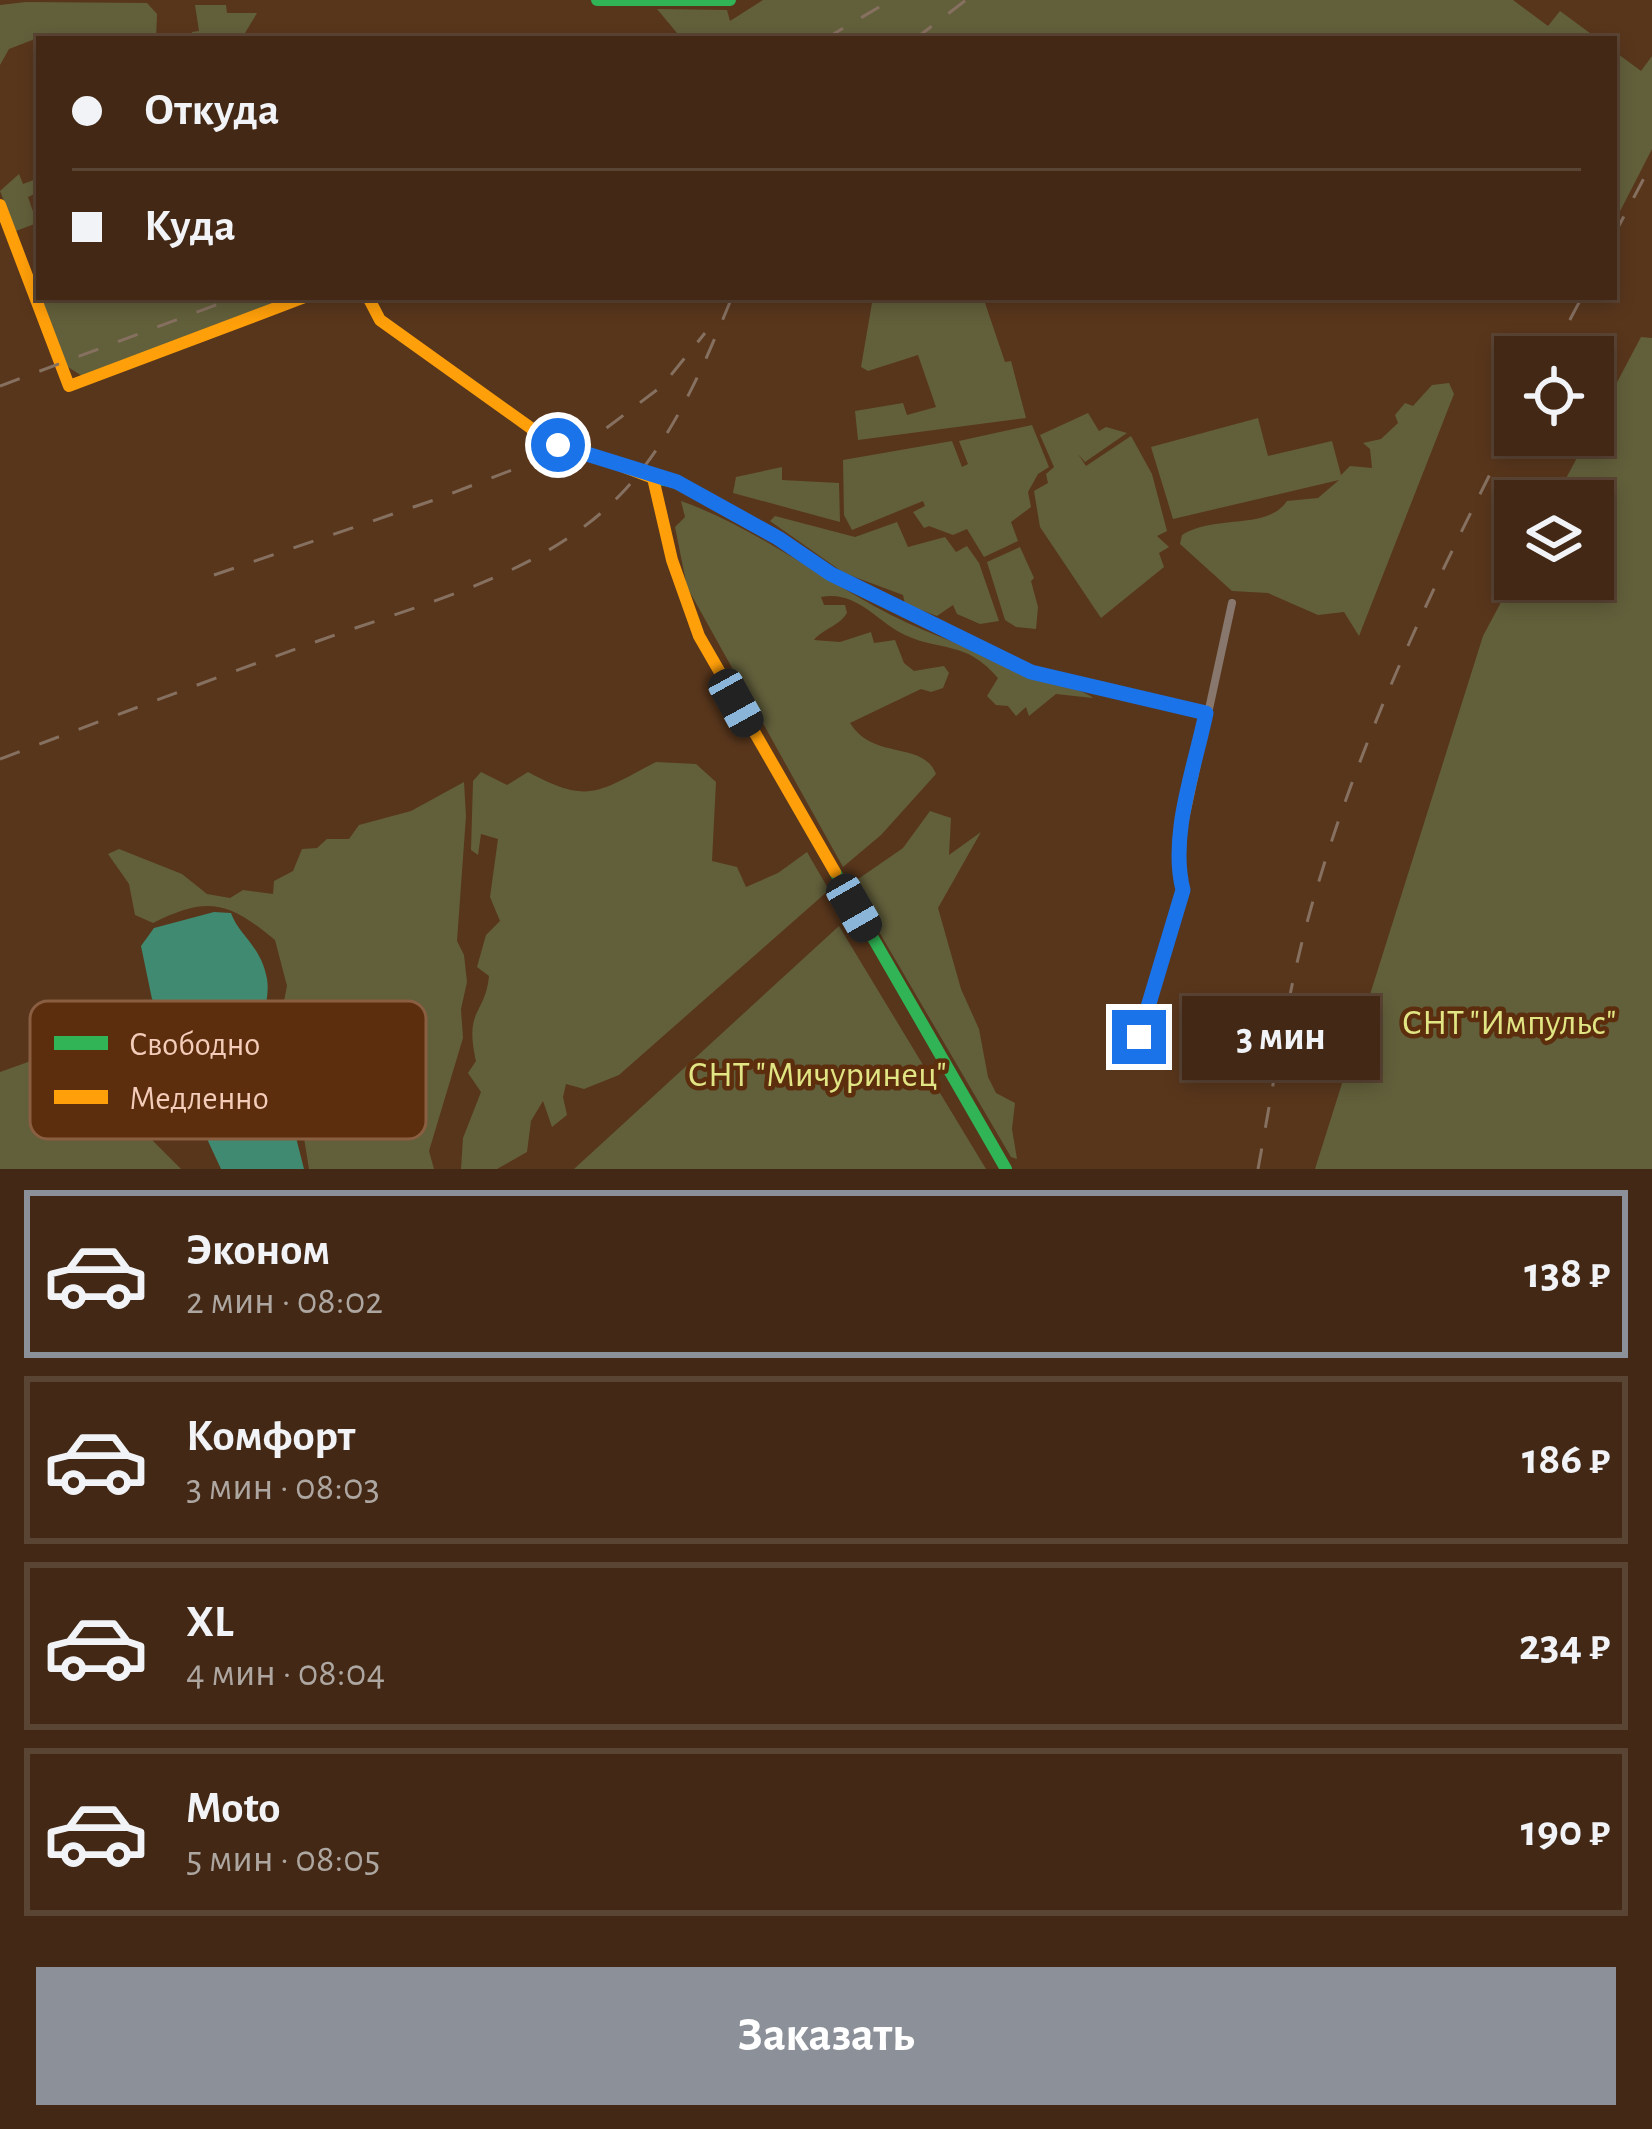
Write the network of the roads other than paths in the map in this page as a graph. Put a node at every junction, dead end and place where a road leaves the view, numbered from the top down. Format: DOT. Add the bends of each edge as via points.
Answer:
graph roads {
  1 [pos="597,0"];
  2 [pos="623,0"];
  3 [pos="730,0"];
  4 [pos="0,206"];
  5 [pos="36,300"];
  6 [pos="36,300"];
  7 [pos="297,300"];
  8 [pos="370,300"];
  9 [pos="653,478"];
  10 [pos="1232,604"];
  11 [pos="1206,713"];
  12 [pos="1130,1064"];
  13 [pos="1006,1169"];
  1 -- 2 [label="street"];
  2 -- 3 [label="street"];
  4 -- 5 [label="street"];
  6 -- 7 [label="street" via="69,386"];
  8 -- 9 [label="street" via="380,320 542,436"];
  9 -- 11 [label="street" via="677,482 831,574 1031,672"];
  9 -- 13 [label="street" via="698,637"];
  10 -- 11 [label="street"];
  11 -- 12 [label="street" via="1180,838 1183,890"];
}
